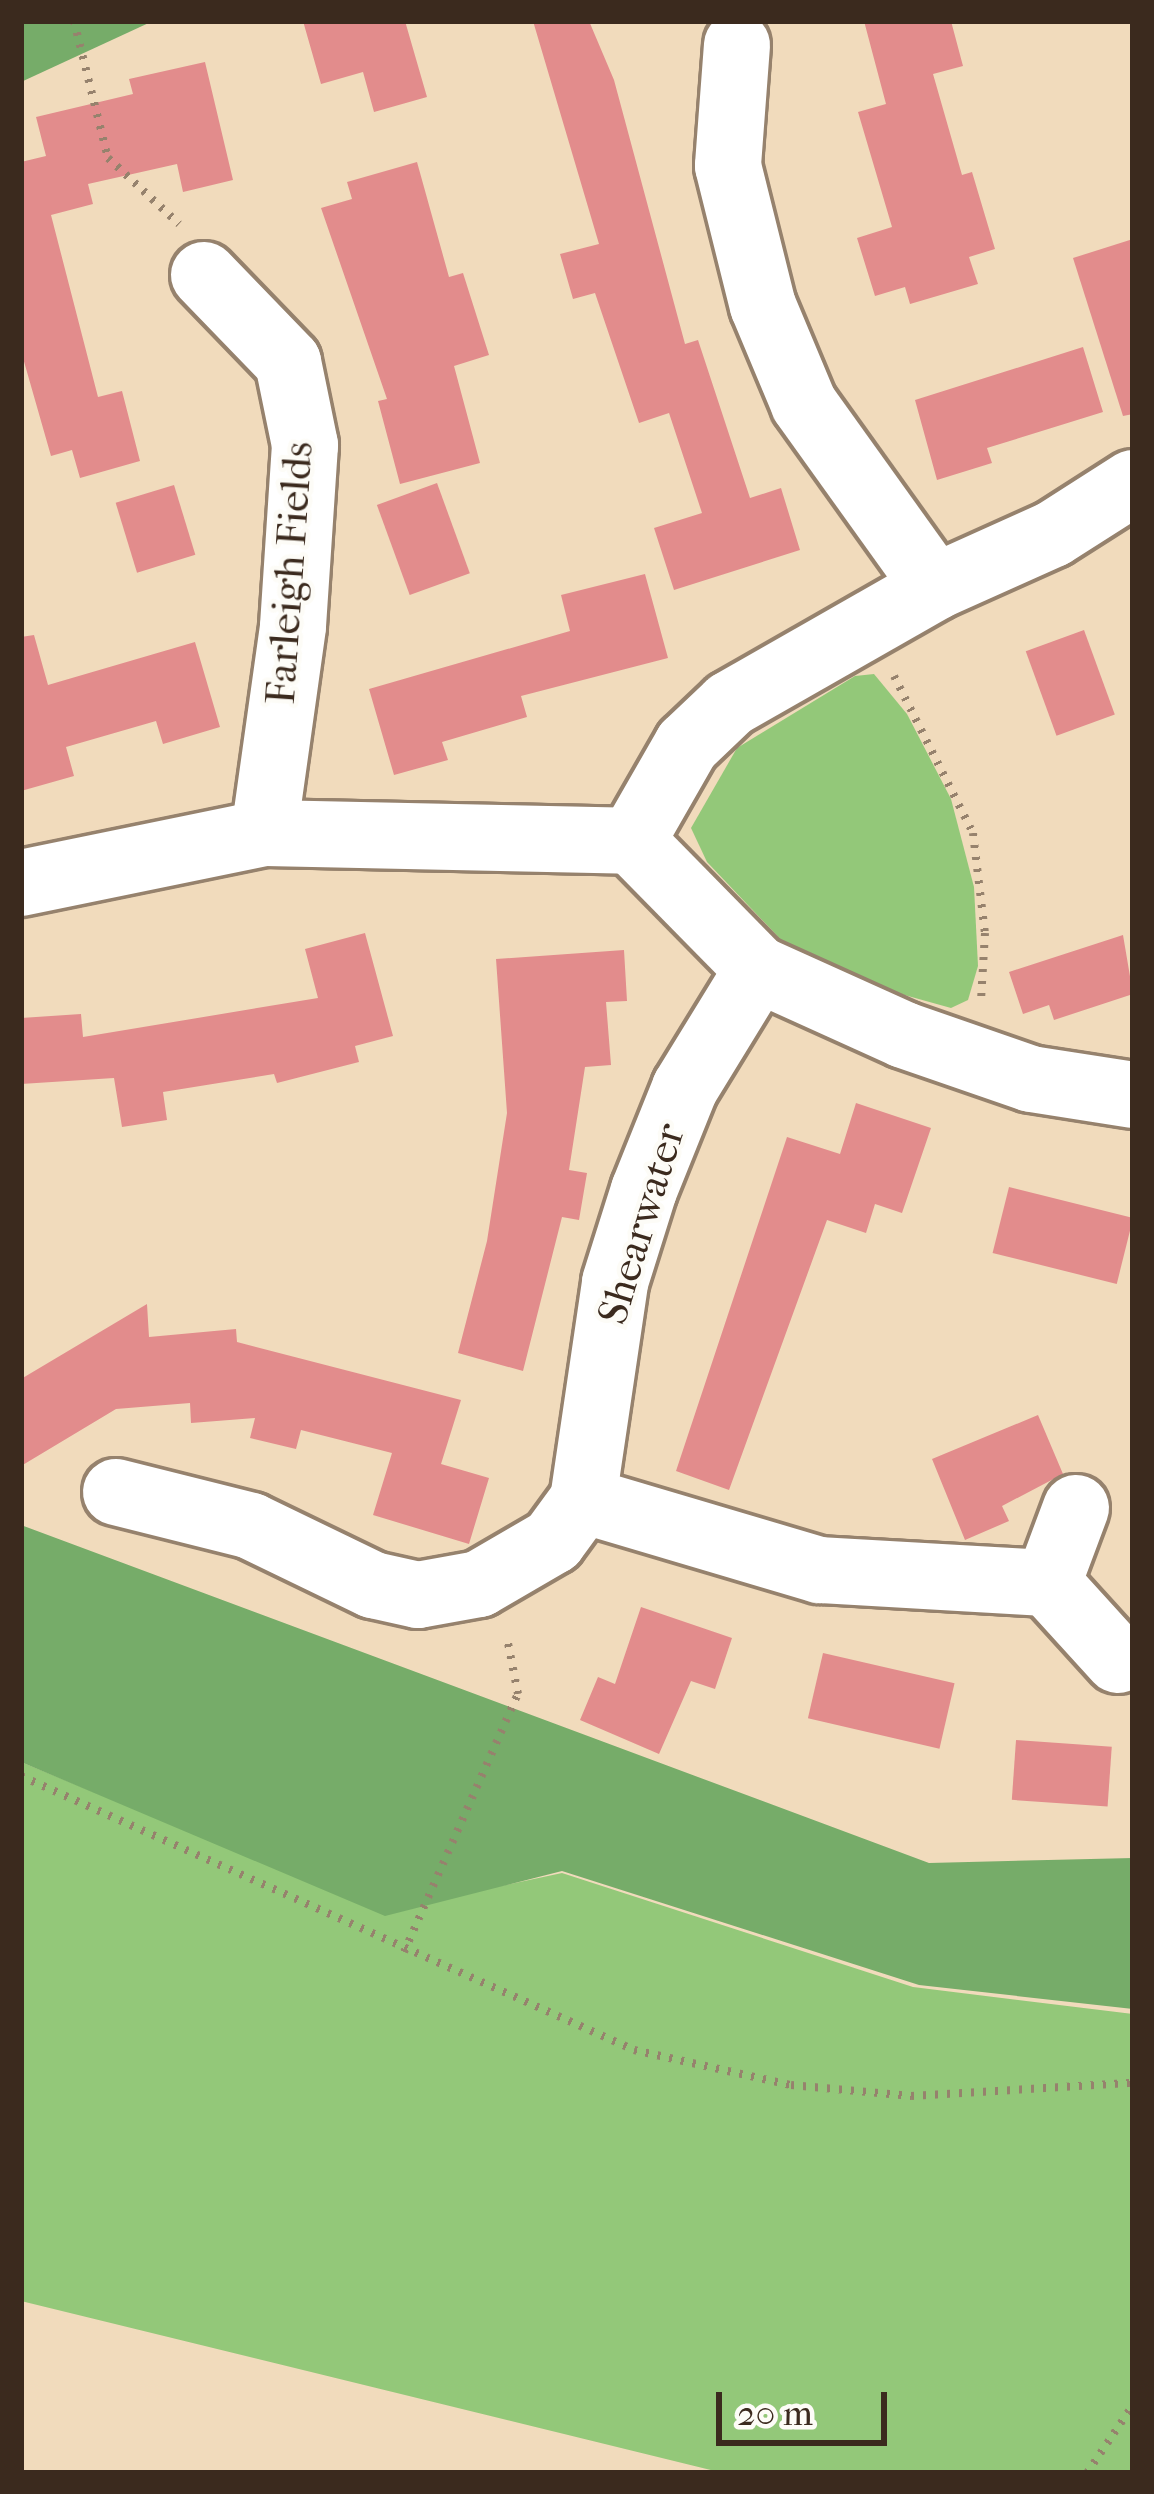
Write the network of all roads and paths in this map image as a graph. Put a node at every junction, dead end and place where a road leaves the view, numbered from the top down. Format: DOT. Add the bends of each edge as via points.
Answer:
graph roads {
  1 [pos="74,21"];
  2 [pos="737,45"];
  3 [pos="204,275"];
  4 [pos="1133,483"];
  5 [pos="935,586"];
  6 [pos="871,626"];
  7 [pos="264,833"];
  8 [pos="632,841"];
  9 [pos="21,884"];
  10 [pos="758,969"];
  11 [pos="970,1058"];
  12 [pos="1133,1095"];
  13 [pos="116,1492"];
  14 [pos="583,1500"];
  15 [pos="1076,1508"];
  16 [pos="1048,1582"];
  17 [pos="478,1584"];
  18 [pos="1118,1660"];
  19 [pos="21,1776"];
  20 [pos="404,1952"];
  21 [pos="1133,2083"];
  22 [pos="1133,2405"];
  23 [pos="1087,2473"];
  1 -- 3 [label="path" via="108,158 187,231"];
  2 -- 5 [label="street" via="728,166 763,306 804,404"];
  3 -- 7 [label="street, Farleigh Fields" via="288,362 304,445 293,627"];
  4 -- 5 [label="street" via="1052,534"];
  5 -- 6 [label="street"];
  6 -- 8 [label="street" via="730,704 687,745"];
  6 -- 11 [label="path" via="973,833 985,933"];
  7 -- 8 [label="street"];
  7 -- 9 [label="street"];
  8 -- 10 [label="street"];
  10 -- 11 [label="street"];
  10 -- 14 [label="street, Shearwater" via="685,1088 644,1190 615,1282"];
  11 -- 12 [label="street" via="1031,1079"];
  13 -- 17 [label="street" via="251,1526 373,1585 418,1595"];
  14 -- 16 [label="street" via="724,1548 820,1570"];
  14 -- 17 [label="street" via="553,1541"];
  15 -- 16 [label="street"];
  16 -- 18 [label="street"];
  17 -- 20 [label="path" via="510,1644 518,1694"];
  19 -- 20 [label="path"];
  20 -- 21 [label="path" via="634,2050 791,2085 911,2096"];
  22 -- 23 [label="path"];
}
